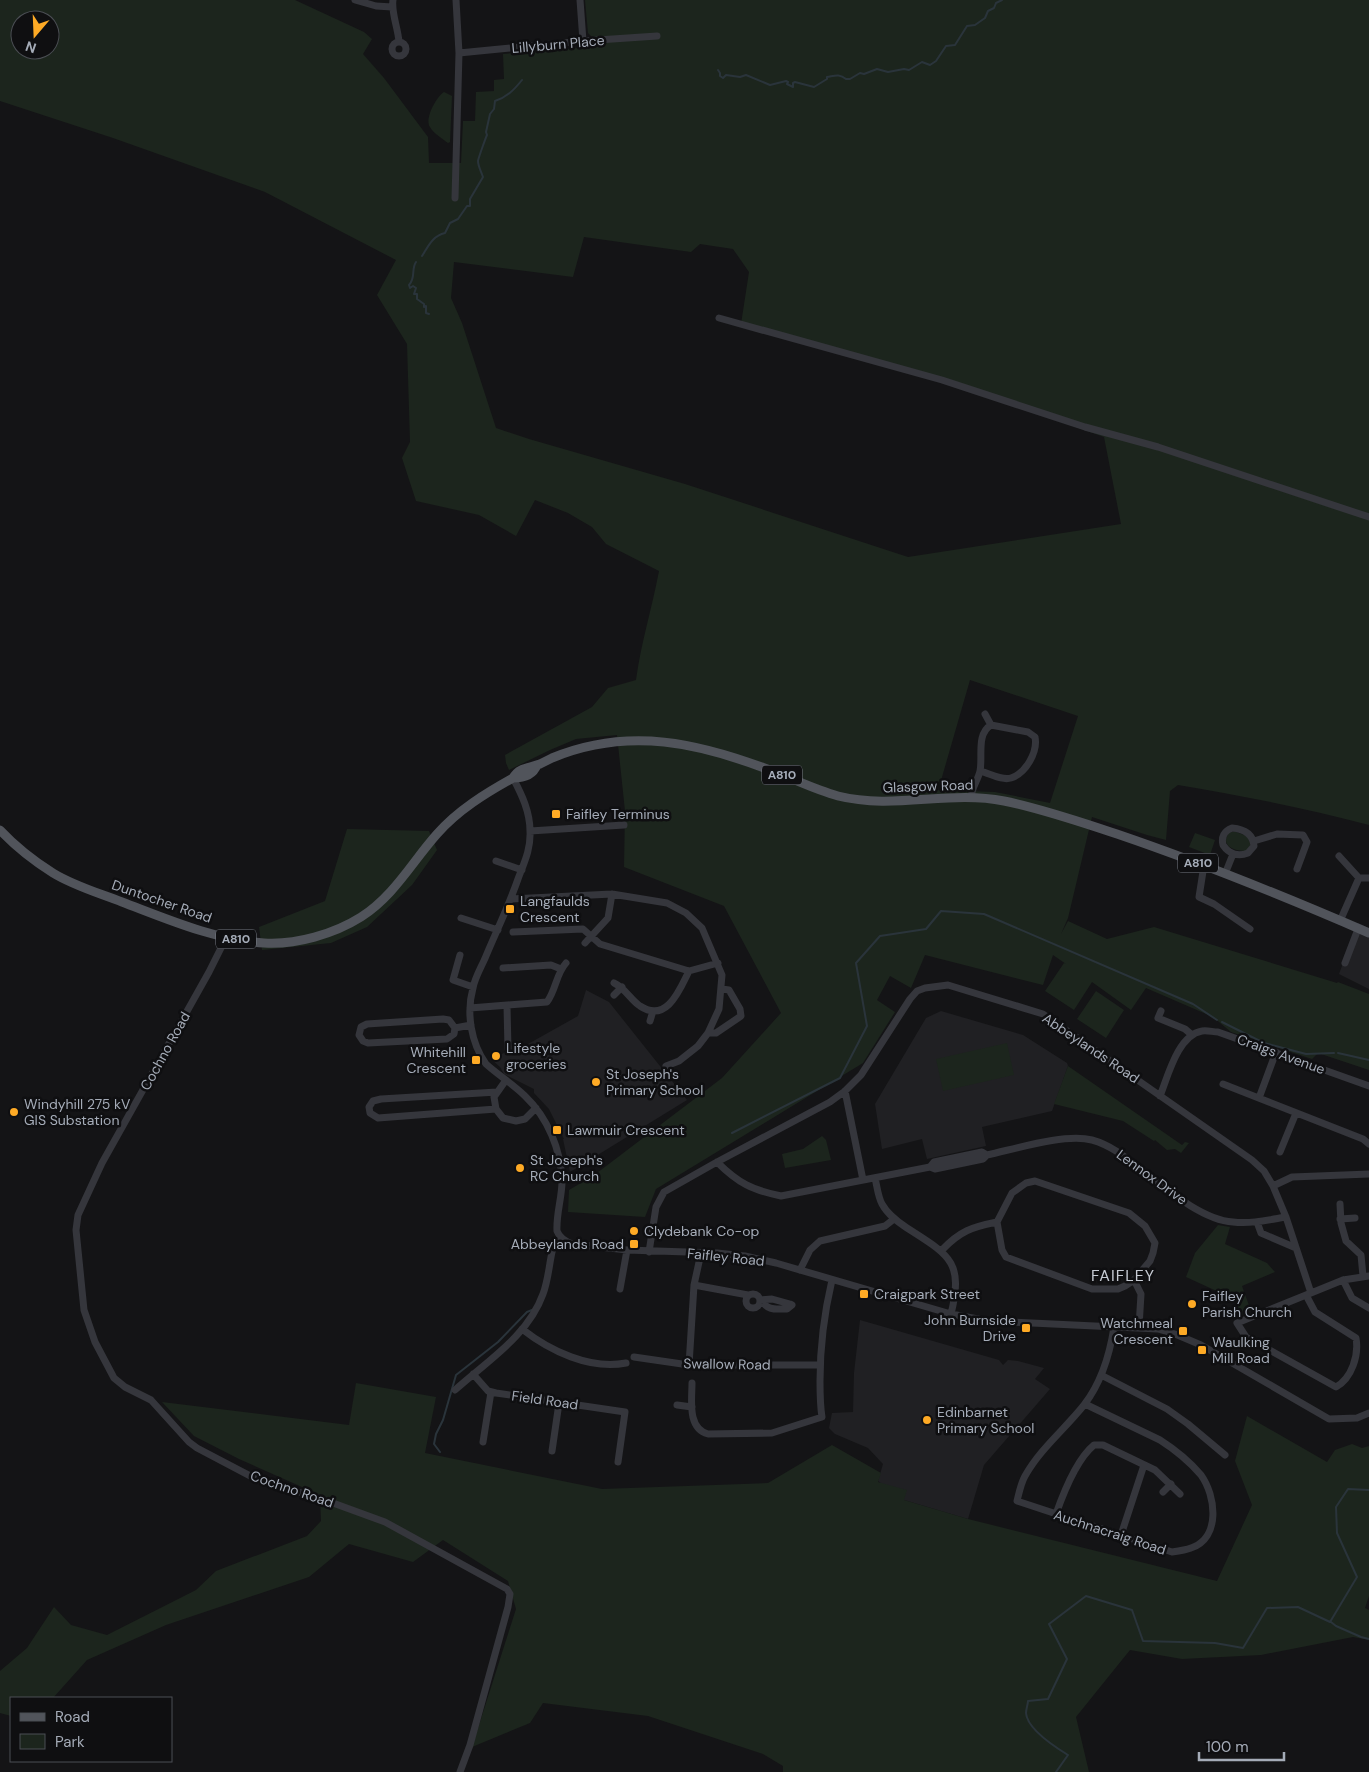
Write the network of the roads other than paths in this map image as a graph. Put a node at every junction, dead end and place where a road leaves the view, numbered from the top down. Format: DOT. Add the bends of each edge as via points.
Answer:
graph roads {
  1 [pos="355,0"];
  2 [pos="456,0"];
  3 [pos="580,0"];
  4 [pos="393,3"];
  5 [pos="657,36"];
  6 [pos="584,41"];
  7 [pos="399,42"];
  8 [pos="459,53"];
  9 [pos="455,198"];
  10 [pos="719,318"];
  11 [pos="1369,517"];
  12 [pos="985,714"];
  13 [pos="991,725"];
  14 [pos="537,765"];
  15 [pos="980,771"];
  16 [pos="525,776"];
  17 [pos="513,778"];
  18 [pos="520,790"];
  19 [pos="971,797"];
  20 [pos="624,825"];
  21 [pos="0,830"];
  22 [pos="530,831"];
  23 [pos="1254,841"];
  24 [pos="1233,854"];
  25 [pos="1339,856"];
  26 [pos="496,861"];
  27 [pos="1204,865"];
  28 [pos="1297,868"];
  29 [pos="522,870"];
  30 [pos="1225,874"];
  31 [pos="1359,878"];
  32 [pos="1369,878"];
  33 [pos="612,894"];
  34 [pos="511,899"];
  35 [pos="461,918"];
  36 [pos="1340,921"];
  37 [pos="1250,929"];
  38 [pos="1358,929"];
  39 [pos="498,930"];
  40 [pos="513,932"];
  41 [pos="1369,934"];
  42 [pos="224,937"];
  43 [pos="591,937"];
  44 [pos="585,943"];
  45 [pos="460,955"];
  46 [pos="566,963"];
  47 [pos="718,963"];
  48 [pos="1346,963"];
  49 [pos="503,968"];
  50 [pos="561,969"];
  51 [pos="689,971"];
  52 [pos="614,983"];
  53 [pos="473,987"];
  54 [pos="622,987"];
  55 [pos="722,989"];
  56 [pos="614,995"];
  57 [pos="507,1006"];
  58 [pos="470,1008"];
  59 [pos="652,1011"];
  60 [pos="1161,1011"];
  61 [pos="650,1021"];
  62 [pos="471,1025"];
  63 [pos="455,1028"];
  64 [pos="708,1033"];
  65 [pos="1192,1035"];
  66 [pos="508,1049"];
  67 [pos="1276,1052"];
  68 [pos="666,1066"];
  69 [pos="506,1080"];
  70 [pos="1223,1084"];
  71 [pos="1369,1086"];
  72 [pos="845,1091"];
  73 [pos="497,1092"];
  74 [pos="1160,1096"];
  75 [pos="1259,1098"];
  76 [pos="536,1108"];
  77 [pos="496,1109"];
  78 [pos="1296,1113"];
  79 [pos="1369,1144"];
  80 [pos="1280,1152"];
  81 [pos="717,1162"];
  82 [pos="1369,1174"];
  83 [pos="875,1178"];
  84 [pos="863,1180"];
  85 [pos="1273,1186"];
  86 [pos="1340,1204"];
  87 [pos="1286,1217"];
  88 [pos="1355,1218"];
  89 [pos="894,1219"];
  90 [pos="1340,1219"];
  91 [pos="997,1222"];
  92 [pos="1257,1222"];
  93 [pos="561,1238"];
  94 [pos="1296,1248"];
  95 [pos="627,1250"];
  96 [pos="942,1250"];
  97 [pos="649,1252"];
  98 [pos="701,1253"];
  99 [pos="800,1270"];
  100 [pos="1366,1276"];
  101 [pos="832,1280"];
  102 [pos="1134,1280"];
  103 [pos="1343,1280"];
  104 [pos="694,1285"];
  105 [pos="620,1289"];
  106 [pos="1308,1294"];
  107 [pos="748,1295"];
  108 [pos="1369,1308"];
  109 [pos="950,1314"];
  110 [pos="1114,1327"];
  111 [pos="1139,1327"];
  112 [pos="522,1329"];
  113 [pos="634,1358"];
  114 [pos="626,1363"];
  115 [pos="689,1364"];
  116 [pos="820,1365"];
  117 [pos="472,1374"];
  118 [pos="1101,1374"];
  119 [pos="692,1383"];
  120 [pos="455,1390"];
  121 [pos="491,1392"];
  122 [pos="559,1402"];
  123 [pos="1085,1404"];
  124 [pos="677,1405"];
  125 [pos="692,1407"];
  126 [pos="1369,1413"];
  127 [pos="483,1442"];
  128 [pos="552,1451"];
  129 [pos="1225,1455"];
  130 [pos="618,1462"];
  131 [pos="1144,1465"];
  132 [pos="1171,1484"];
  133 [pos="1163,1492"];
  134 [pos="1180,1494"];
  135 [pos="1056,1514"];
  136 [pos="1121,1535"];
  137 [pos="460,1772"];
  1 -- 4 [label="street" via="376,6"];
  2 -- 8 [label="street"];
  3 -- 6 [label="street"];
  4 -- 7 [label="street"];
  5 -- 6 [label="street, Lillyburn Place"];
  6 -- 8 [label="street, Lillyburn Place"];
  8 -- 9 [label="street"];
  10 -- 11 [label="street" via="942,380"];
  12 -- 13 [label="street"];
  13 -- 15 [label="street" via="982,739"];
  13 -- 15 [label="street" via="1028,732 1035,737 1037,744 1030,764 1012,778"];
  14 -- 16 [label="main road, Glasgow Road / A810" via="534,772"];
  14 -- 17 [label="main road, Glasgow Road / A810" via="516,773"];
  14 -- 19 [label="main road, Glasgow Road / A810" via="594,744 652,740 708,751 817,790 860,800 898,802"];
  15 -- 19 [label="street"];
  16 -- 17 [label="main road, A810"];
  16 -- 18 [label="street"];
  17 -- 18 [label="street"];
  17 -- 42 [label="main road, Duntocher Road / A810" via="452,819 426,846 393,890 361,917 318,936 281,942"];
  18 -- 22 [label="street" via="529,816"];
  19 -- 27 [label="main road, Glasgow Road / A810" via="1010,802 1063,817"];
  20 -- 22 [label="street"];
  21 -- 42 [label="main road, Duntocher Road / A810" via="33,859 65,880"];
  22 -- 29 [label="street"];
  23 -- 24 [label="street" via="1248,853"];
  23 -- 24 [label="street" via="1249,834 1237,828 1228,830 1222,840 1225,848"];
  23 -- 28 [label="street" via="1277,834 1303,835 1307,842"];
  24 -- 30 [label="street"];
  25 -- 31 [label="street"];
  26 -- 29 [label="street"];
  27 -- 30 [label="main road, Glasgow Road / A810"];
  27 -- 37 [label="street" via="1199,897"];
  29 -- 34 [label="street"];
  30 -- 36 [label="main road, Glasgow Road / A810"];
  31 -- 32 [label="street"];
  31 -- 36 [label="street"];
  33 -- 34 [label="street"];
  33 -- 43 [label="street" via="608,918"];
  33 -- 47 [label="street" via="667,903 686,913 702,928"];
  34 -- 39 [label="street"];
  35 -- 39 [label="street"];
  36 -- 38 [label="main road, Glasgow Road / A810"];
  38 -- 41 [label="main road, Glasgow Road / A810"];
  38 -- 48 [label="street"];
  39 -- 53 [label="street"];
  40 -- 43 [label="street" via="578,929"];
  42 -- 137 [label="street, Cochno Road" via="209,972 102,1163 78,1215 76,1230 82,1301 89,1329 114,1378 151,1400 197,1448 258,1480 385,1522 507,1589 510,1594 508,1607"];
  43 -- 44 [label="street"];
  43 -- 51 [label="street" via="600,944"];
  45 -- 53 [label="street" via="453,980"];
  46 -- 50 [label="street"];
  47 -- 51 [label="street"];
  47 -- 55 [label="street"];
  49 -- 50 [label="street" via="551,965"];
  50 -- 57 [label="street" via="552,997 547,1002"];
  51 -- 59 [label="street" via="674,1001 665,1008"];
  52 -- 54 [label="street"];
  53 -- 58 [label="street"];
  54 -- 56 [label="street"];
  54 -- 59 [label="street" via="640,1006"];
  55 -- 64 [label="street" via="719,1009"];
  55 -- 64 [label="street" via="729,990 741,1016 716,1033"];
  57 -- 58 [label="street"];
  57 -- 66 [label="street"];
  58 -- 62 [label="street"];
  59 -- 61 [label="street"];
  60 -- 65 [label="street" via="1158,1018"];
  62 -- 63 [label="street"];
  62 -- 69 [label="street" via="482,1057"];
  63 -- 63 [label="street" via="454,1034 447,1039 376,1043 362,1041 359,1032 367,1024 443,1019 452,1022"];
  64 -- 68 [label="street" via="683,1058"];
  65 -- 67 [label="street, Craigs Avenue" via="1202,1031 1218,1032"];
  65 -- 74 [label="street" via="1180,1047"];
  67 -- 71 [label="street, Craigs Avenue"];
  67 -- 75 [label="street"];
  69 -- 73 [label="street"];
  69 -- 76 [label="street"];
  70 -- 75 [label="street"];
  72 -- 74 [label="street, Abbeylands Road" via="861,1076 917,991 948,985 1043,1014"];
  72 -- 81 [label="street, Abbeylands Road"];
  72 -- 84 [label="street"];
  73 -- 77 [label="street" via="494,1097"];
  73 -- 77 [label="street" via="381,1099 373,1101 369,1107 370,1113 378,1118"];
  74 -- 85 [label="street, Abbeylands Road" via="1252,1160"];
  75 -- 78 [label="street"];
  76 -- 77 [label="street" via="525,1119 516,1122 504,1118"];
  76 -- 93 [label="street" via="553,1137 561,1164 557,1231"];
  78 -- 79 [label="street"];
  78 -- 80 [label="street"];
  81 -- 84 [label="street, Lennox Drive" via="745,1185 781,1196"];
  81 -- 97 [label="street, Abbeylands Road" via="660,1197"];
  82 -- 85 [label="street" via="1292,1177"];
  83 -- 84 [label="street, Lennox Drive"];
  83 -- 89 [label="street" via="882,1204"];
  83 -- 92 [label="street, Lennox Drive" via="982,1152 987,1155 1072,1138 1092,1140 1113,1148 1211,1217 1231,1222"];
  85 -- 87 [label="street, Abbeylands Road"];
  86 -- 90 [label="street"];
  87 -- 92 [label="street, Lennox Drive"];
  87 -- 94 [label="street, Abbeylands Road"];
  88 -- 90 [label="street"];
  89 -- 96 [label="street"];
  89 -- 99 [label="street" via="885,1226 820,1241 810,1250"];
  90 -- 100 [label="street" via="1346,1241 1361,1255"];
  91 -- 96 [label="street" via="972,1227"];
  91 -- 102 [label="street" via="1002,1250 1014,1262 1092,1289 1118,1289"];
  91 -- 102 [label="street" via="1012,1193 1035,1181 1129,1214 1145,1226 1154,1243 1150,1261"];
  92 -- 94 [label="street" via="1261,1233"];
  93 -- 95 [label="street, Faifley Road" via="573,1244"];
  93 -- 112 [label="street" via="552,1252 543,1295"];
  94 -- 106 [label="street, Abbeylands Road"];
  95 -- 97 [label="street, Faifley Road"];
  95 -- 105 [label="street"];
  96 -- 109 [label="street" via="956,1278 956,1294"];
  97 -- 98 [label="street, Faifley Road"];
  98 -- 99 [label="street, Faifley Road" via="745,1256"];
  98 -- 104 [label="street"];
  99 -- 101 [label="street, Faifley Road"];
  100 -- 103 [label="street"];
  101 -- 109 [label="street, Faifley Road"];
  101 -- 116 [label="street" via="822,1329"];
  102 -- 111 [label="street" via="1142,1294"];
  103 -- 106 [label="street"];
  103 -- 108 [label="street" via="1352,1298"];
  104 -- 107 [label="street"];
  104 -- 115 [label="street"];
  106 -- 106 [label="street, Abbeylands Road" via="1315,1312 1356,1338 1353,1368 1345,1382 1336,1387 1246,1337 1237,1323"];
  107 -- 107 [label="street" via="758,1296 757,1307 750,1308 745,1302"];
  109 -- 110 [label="street, Faifley Road" via="988,1321"];
  110 -- 111 [label="street, Faifley Road"];
  110 -- 118 [label="street"];
  111 -- 126 [label="street, Faifley Road" via="1158,1329 1194,1342 1329,1418 1357,1418"];
  112 -- 114 [label="street" via="571,1356 606,1365"];
  112 -- 117 [label="street"];
  113 -- 115 [label="street, Swallow Road"];
  115 -- 116 [label="street, Swallow Road"];
  116 -- 125 [label="street" via="822,1417 772,1433 712,1434 695,1426"];
  117 -- 120 [label="street"];
  117 -- 121 [label="street"];
  118 -- 123 [label="street"];
  118 -- 129 [label="street" via="1167,1409"];
  119 -- 125 [label="street"];
  121 -- 122 [label="street, Field Road"];
  121 -- 127 [label="street"];
  122 -- 128 [label="street"];
  122 -- 130 [label="street, Field Road" via="625,1412"];
  123 -- 135 [label="street, Auchnacraig Road" via="1036,1459 1024,1478 1016,1501"];
  123 -- 136 [label="street, Auchnacraig Road" via="1171,1447 1201,1476 1212,1498 1214,1518 1211,1527 1202,1541 1192,1548 1172,1552"];
  124 -- 125 [label="street"];
  131 -- 132 [label="street"];
  131 -- 135 [label="street" via="1102,1445 1094,1445 1064,1491"];
  131 -- 136 [label="street"];
  132 -- 133 [label="street"];
  132 -- 134 [label="street"];
  135 -- 136 [label="street, Auchnacraig Road"];
}
